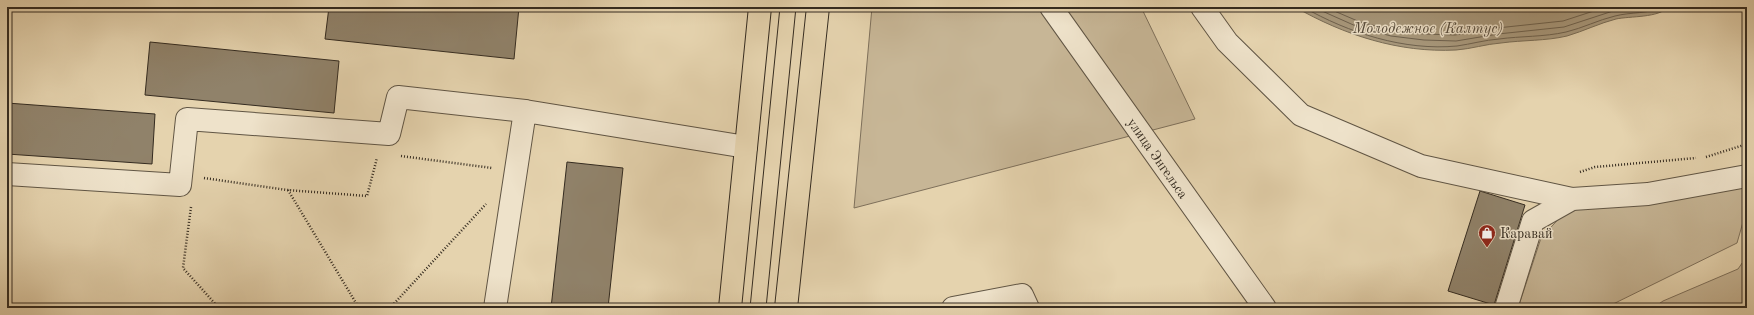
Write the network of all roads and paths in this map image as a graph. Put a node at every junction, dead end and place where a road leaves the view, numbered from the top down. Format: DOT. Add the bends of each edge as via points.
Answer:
graph roads {
  1 [pos="760,7"];
  2 [pos="818,7"];
  3 [pos="1051,7"];
  4 [pos="1202,7"];
  5 [pos="525,111"];
  6 [pos="1747,144"];
  7 [pos="746,147"];
  8 [pos="378,153"];
  9 [pos="393,155"];
  10 [pos="516,171"];
  11 [pos="7,174"];
  12 [pos="1574,174"];
  13 [pos="1747,176"];
  14 [pos="202,178"];
  15 [pos="287,190"];
  16 [pos="490,199"];
  17 [pos="1572,199"];
  18 [pos="192,200"];
  19 [pos="219,308"];
  20 [pos="359,308"];
  21 [pos="390,308"];
  22 [pos="495,308"];
  23 [pos="730,308"];
  24 [pos="786,308"];
  25 [pos="952,308"];
  26 [pos="1028,308"];
  27 [pos="1265,308"];
  28 [pos="1506,308"];
  1 -- 7 [label="main road"];
  2 -- 24 [label="main road"];
  3 -- 27 [label="street, улица Энгельса"];
  4 -- 17 [label="street" via="1227,42 1301,115 1421,166"];
  5 -- 7 [label="street"];
  5 -- 10 [label="street"];
  5 -- 11 [label="street" via="398,96 390,134 187,119 180,185"];
  6 -- 12 [label="path" via="1703,158 1595,167"];
  7 -- 23 [label="main road"];
  8 -- 15 [label="path" via="367,196"];
  9 -- 10 [label="path"];
  10 -- 22 [label="street"];
  13 -- 17 [label="street" via="1648,194"];
  14 -- 15 [label="path"];
  15 -- 20 [label="path"];
  16 -- 21 [label="path"];
  17 -- 28 [label="street" via="1534,221"];
  18 -- 19 [label="path" via="183,268"];
  25 -- 26 [label="street" via="1022,295"];
}
